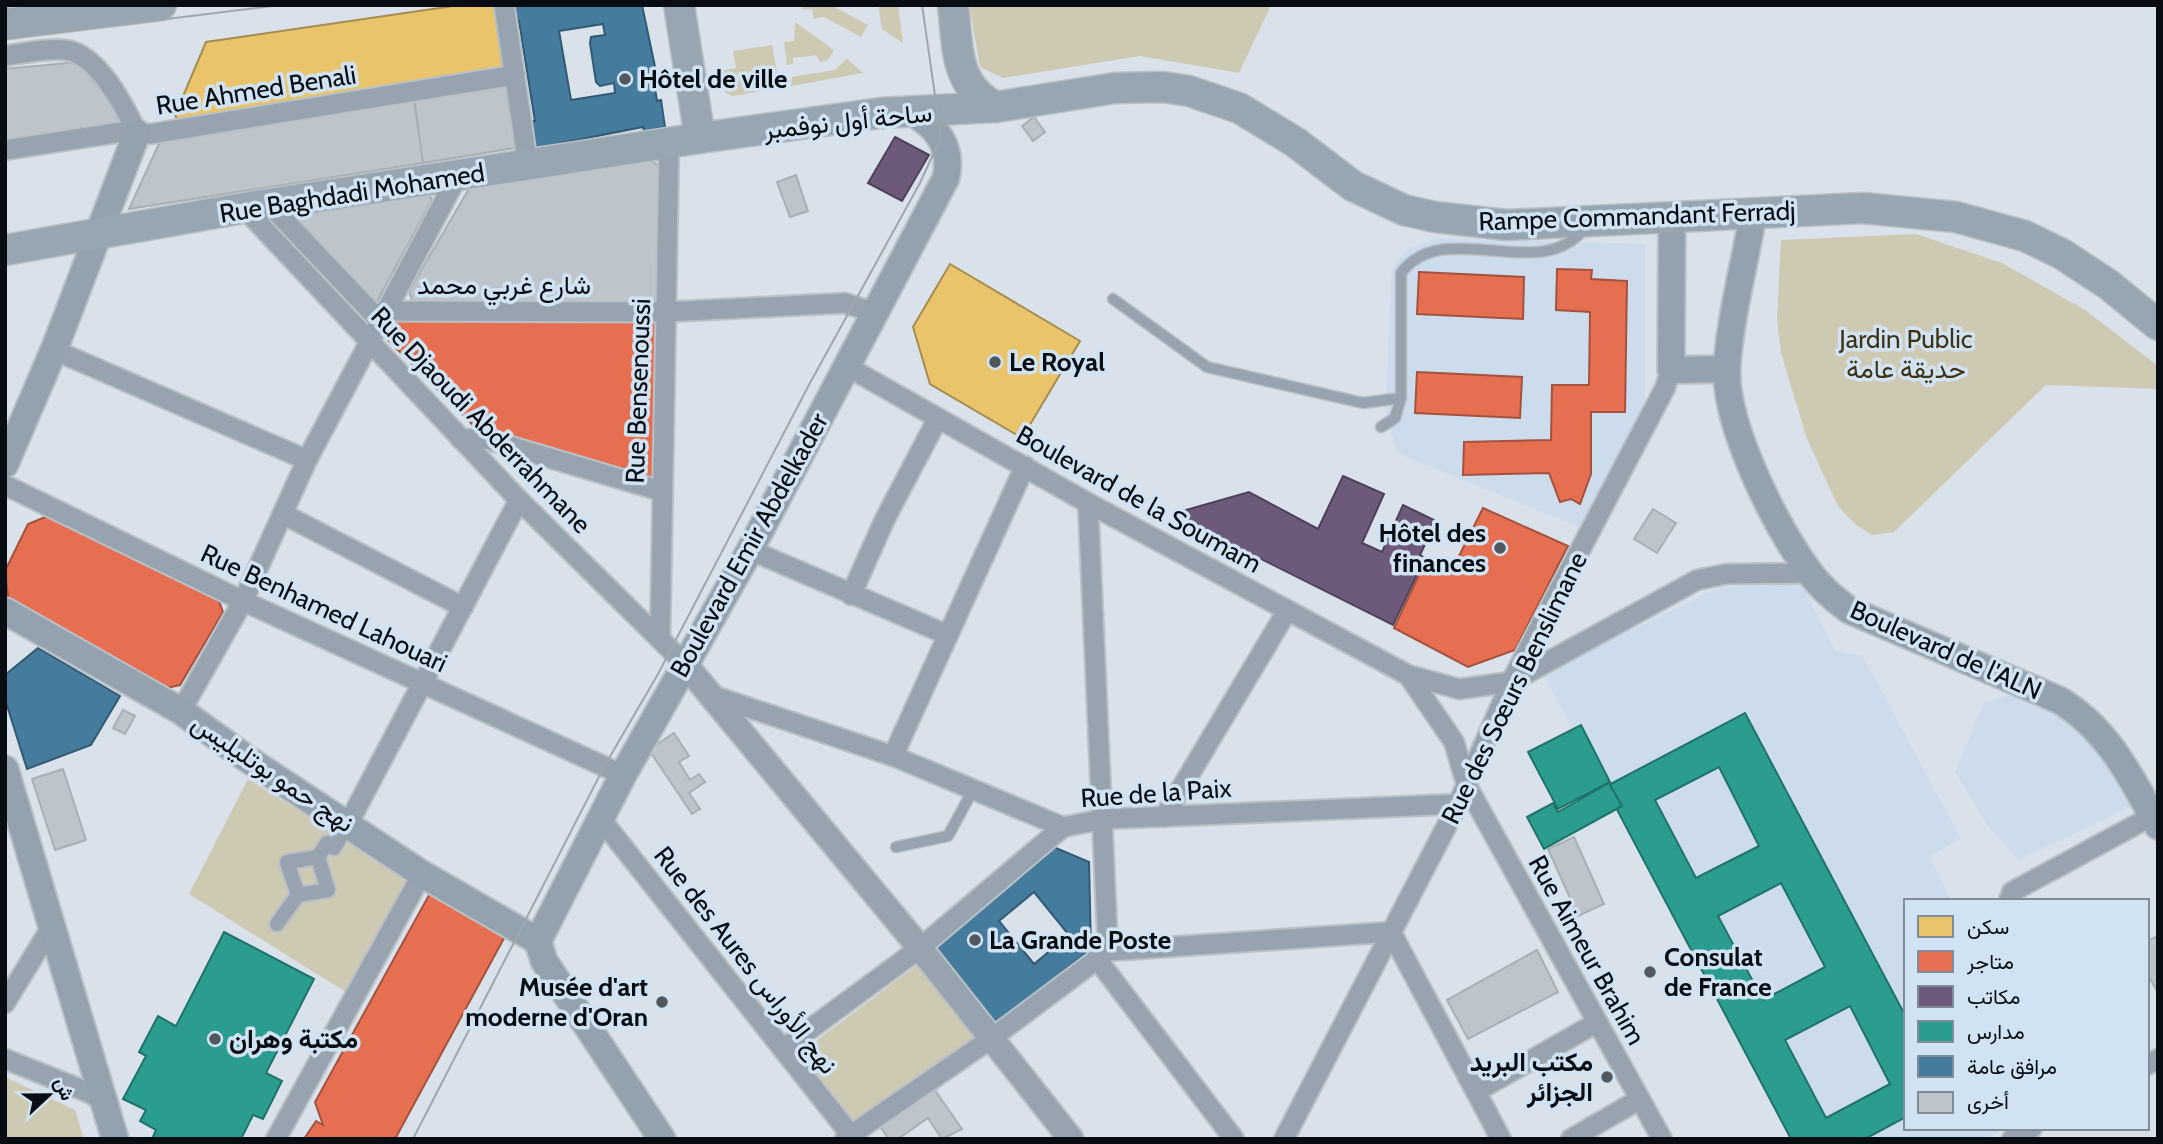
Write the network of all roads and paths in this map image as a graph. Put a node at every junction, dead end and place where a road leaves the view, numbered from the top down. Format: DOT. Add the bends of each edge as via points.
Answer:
graph roads {
  1 [pos="161,5"];
  2 [pos="504,5"];
  3 [pos="679,5"];
  4 [pos="953,5"];
  5 [pos="51,14"];
  6 [pos="5,56"];
  7 [pos="515,75"];
  8 [pos="996,107"];
  9 [pos="908,111"];
  10 [pos="137,133"];
  11 [pos="700,138"];
  12 [pos="669,144"];
  13 [pos="5,150"];
  14 [pos="528,166"];
  15 [pos="457,177"];
  16 [pos="257,207"];
  17 [pos="1753,214"];
  18 [pos="1672,218"];
  19 [pos="1590,222"];
  20 [pos="99,233"];
  21 [pos="5,250"];
  22 [pos="1113,299"];
  23 [pos="666,312"];
  24 [pos="875,313"];
  25 [pos="381,316"];
  26 [pos="2158,325"];
  27 [pos="368,341"];
  28 [pos="54,350"];
  29 [pos="846,366"];
  30 [pos="1727,369"];
  31 [pos="1671,370"];
  32 [pos="1401,398"];
  33 [pos="938,418"];
  34 [pos="1381,427"];
  35 [pos="461,439"];
  36 [pos="307,460"];
  37 [pos="5,464"];
  38 [pos="1025,466"];
  39 [pos="5,485"];
  40 [pos="661,491"];
  41 [pos="519,500"];
  42 [pos="1088,503"];
  43 [pos="283,514"];
  44 [pos="750,550"];
  45 [pos="1810,573"];
  46 [pos="851,595"];
  47 [pos="243,601"];
  48 [pos="463,607"];
  49 [pos="5,611"];
  50 [pos="1287,611"];
  51 [pos="948,635"];
  52 [pos="660,639"];
  53 [pos="684,663"];
  54 [pos="1408,676"];
  55 [pos="1511,682"];
  56 [pos="424,684"];
  57 [pos="714,696"];
  58 [pos="181,711"];
  59 [pos="892,756"];
  60 [pos="5,769"];
  61 [pos="622,775"];
  62 [pos="1467,786"];
  63 [pos="973,790"];
  64 [pos="1458,804"];
  65 [pos="1164,817"];
  66 [pos="600,818"];
  67 [pos="1104,819"];
  68 [pos="2155,821"];
  69 [pos="348,824"];
  70 [pos="1063,827"];
  71 [pos="896,846"];
  72 [pos="318,857"];
  73 [pos="422,874"];
  74 [pos="298,895"];
  75 [pos="2010,899"];
  76 [pos="277,924"];
  77 [pos="52,926"];
  78 [pos="1391,932"];
  79 [pos="538,941"];
  80 [pos="920,948"];
  81 [pos="1102,955"];
  82 [pos="5,1003"];
  83 [pos="1596,1023"];
  84 [pos="992,1038"];
  85 [pos="783,1049"];
  86 [pos="5,1059"];
  87 [pos="1477,1091"];
  88 [pos="1640,1099"];
  89 [pos="104,1102"];
  90 [pos="2028,1130"];
  91 [pos="850,1137"];
  92 [pos="1495,1137"];
  93 [pos="115,1139"];
  94 [pos="276,1139"];
  95 [pos="662,1139"];
  96 [pos="1071,1139"];
  97 [pos="1234,1139"];
  98 [pos="1284,1139"];
  99 [pos="1571,1139"];
  100 [pos="1662,1139"];
  101 [pos="2012,1139"];
  1 -- 5 [label="main road"];
  2 -- 7 [label="street"];
  3 -- 11 [label="main road"];
  4 -- 8 [label="main road" via="959,54 971,88"];
  6 -- 10 [label="street" via="66,50 84,57 110,85"];
  7 -- 10 [label="street, Rue Ahmed Benali"];
  7 -- 14 [label="street"];
  8 -- 9 [label="main road, ساحة أول نوفمبر"];
  8 -- 19 [label="main road, Rampe Commandant Ferradj" via="1115,88 1189,91 1239,108 1353,186 1405,210 1507,225"];
  9 -- 11 [label="main road, ساحة أول نوفمبر"];
  9 -- 24 [label="main road, Boulevard Emir Abdelkader" via="935,129 945,147 946,178"];
  10 -- 13 [label="street, Rue Ahmed Benali"];
  10 -- 20 [label="main road"];
  11 -- 12 [label="main road, Rue Baghdadi Mohamed"];
  12 -- 14 [label="main road, Rue Baghdadi Mohamed"];
  12 -- 23 [label="street, Rue Bensenoussi"];
  14 -- 15 [label="main road, Rue Baghdadi Mohamed"];
  15 -- 16 [label="main road, Rue Baghdadi Mohamed"];
  15 -- 25 [label="street"];
  16 -- 20 [label="main road, Rue Baghdadi Mohamed"];
  16 -- 25 [label="street"];
  16 -- 27 [label="street, Rue Djaoudi Abderrahmane"];
  17 -- 18 [label="main road, Rampe Commandant Ferradj"];
  17 -- 26 [label="main road, Rampe Commandant Ferradj" via="1863,208 1956,217 1995,227 2062,254"];
  17 -- 30 [label="main road, Boulevard de l'ALN"];
  18 -- 19 [label="main road, Rampe Commandant Ferradj"];
  18 -- 31 [label="main road, Rue des Sœurs Benslimane"];
  19 -- 32 [label="lane" via="1575,241 1544,252 1434,249 1410,262 1401,273"];
  20 -- 21 [label="main road, Rue Baghdadi Mohamed"];
  20 -- 28 [label="main road"];
  22 -- 32 [label="lane" via="1207,367 1363,403"];
  23 -- 24 [label="street, شارع غربي محمد" via="845,303"];
  23 -- 25 [label="street, شارع غربي محمد"];
  23 -- 40 [label="street, Rue Bensenoussi"];
  24 -- 29 [label="main road, Boulevard Emir Abdelkader"];
  25 -- 27 [label="street"];
  27 -- 35 [label="street, Rue Djaoudi Abderrahmane"];
  27 -- 36 [label="street"];
  28 -- 36 [label="street"];
  28 -- 37 [label="main road"];
  29 -- 33 [label="street, Boulevard de la Soumam"];
  29 -- 44 [label="main road, Boulevard Emir Abdelkader"];
  30 -- 31 [label="main road"];
  30 -- 45 [label="main road, Boulevard de l'ALN" via="1735,420 1749,460"];
  31 -- 55 [label="street, Rue des Sœurs Benslimane"];
  32 -- 34 [label="lane" via="1395,418"];
  33 -- 38 [label="street, Boulevard de la Soumam"];
  33 -- 46 [label="street"];
  35 -- 40 [label="street" via="486,439"];
  35 -- 41 [label="street, Rue Djaoudi Abderrahmane"];
  36 -- 43 [label="street"];
  38 -- 42 [label="street, Boulevard de la Soumam"];
  38 -- 51 [label="street"];
  39 -- 47 [label="street, Rue Benhamed Lahouari"];
  40 -- 52 [label="street, Rue Bensenoussi"];
  41 -- 48 [label="street"];
  41 -- 52 [label="street, Rue Djaoudi Abderrahmane"];
  42 -- 50 [label="street, Boulevard de la Soumam"];
  42 -- 67 [label="street"];
  43 -- 47 [label="street"];
  43 -- 48 [label="street"];
  44 -- 46 [label="street"];
  44 -- 53 [label="main road, Boulevard Emir Abdelkader"];
  45 -- 55 [label="street" via="1726,574 1697,580"];
  45 -- 68 [label="main road, Boulevard de l'ALN" via="1849,610 2082,713 2116,752"];
  46 -- 51 [label="street"];
  47 -- 56 [label="street, Rue Benhamed Lahouari"];
  47 -- 58 [label="street"];
  48 -- 56 [label="street"];
  49 -- 58 [label="main road, نهج حمو بوتليليس"];
  50 -- 54 [label="street, Boulevard de la Soumam"];
  50 -- 65 [label="street"];
  51 -- 59 [label="street"];
  52 -- 53 [label="street, Rue Djaoudi Abderrahmane"];
  53 -- 57 [label="street"];
  53 -- 61 [label="main road, Boulevard Emir Abdelkader"];
  54 -- 55 [label="street" via="1459,689"];
  54 -- 62 [label="street, Rue Aimeur Brahim" via="1454,741"];
  55 -- 62 [label="street, Rue des Sœurs Benslimane"];
  56 -- 61 [label="street, Rue Benhamed Lahouari"];
  56 -- 69 [label="street"];
  57 -- 59 [label="street, Rue de la Paix"];
  57 -- 80 [label="street"];
  58 -- 69 [label="main road, نهج حمو بوتليليس"];
  59 -- 63 [label="street, Rue de la Paix"];
  60 -- 77 [label="main road"];
  61 -- 66 [label="main road, Boulevard Emir Abdelkader"];
  62 -- 64 [label="street, Rue des Sœurs Benslimane"];
  62 -- 83 [label="street, Rue Aimeur Brahim"];
  63 -- 70 [label="street, Rue de la Paix"];
  63 -- 71 [label="lane" via="948,836"];
  64 -- 65 [label="street, Rue de la Paix"];
  64 -- 78 [label="street, Rue des Sœurs Benslimane"];
  65 -- 67 [label="street, Rue de la Paix"];
  66 -- 79 [label="main road, Boulevard Emir Abdelkader"];
  66 -- 85 [label="street, Rue des Aures نهج الأوراس"];
  67 -- 70 [label="street, Rue de la Paix"];
  67 -- 81 [label="street"];
  68 -- 75 [label="street" via="2018,888"];
  69 -- 72 [label="street" via="334,848 327,843"];
  69 -- 73 [label="main road, نهج حمو بوتليليس"];
  70 -- 80 [label="street"];
  72 -- 74 [label="street" via="328,890"];
  72 -- 74 [label="street" via="287,862"];
  73 -- 79 [label="main road, نهج حمو بوتليليس"];
  73 -- 94 [label="street"];
  74 -- 76 [label="street"];
  77 -- 82 [label="street"];
  77 -- 89 [label="main road"];
  78 -- 81 [label="street"];
  78 -- 87 [label="street"];
  78 -- 98 [label="street, Rue des Sœurs Benslimane"];
  79 -- 95 [label="main road" via="544,961"];
  80 -- 84 [label="street"];
  80 -- 85 [label="street"];
  81 -- 84 [label="street"];
  81 -- 97 [label="street"];
  83 -- 87 [label="street"];
  83 -- 88 [label="street, Rue Aimeur Brahim"];
  84 -- 91 [label="street"];
  84 -- 96 [label="street"];
  85 -- 91 [label="street, Rue des Aures نهج الأوراس"];
  86 -- 89 [label="street"];
  87 -- 92 [label="street"];
  88 -- 99 [label="street"];
  88 -- 100 [label="street, Rue Aimeur Brahim"];
  89 -- 93 [label="main road"];
  90 -- 101 [label="street"];
}
